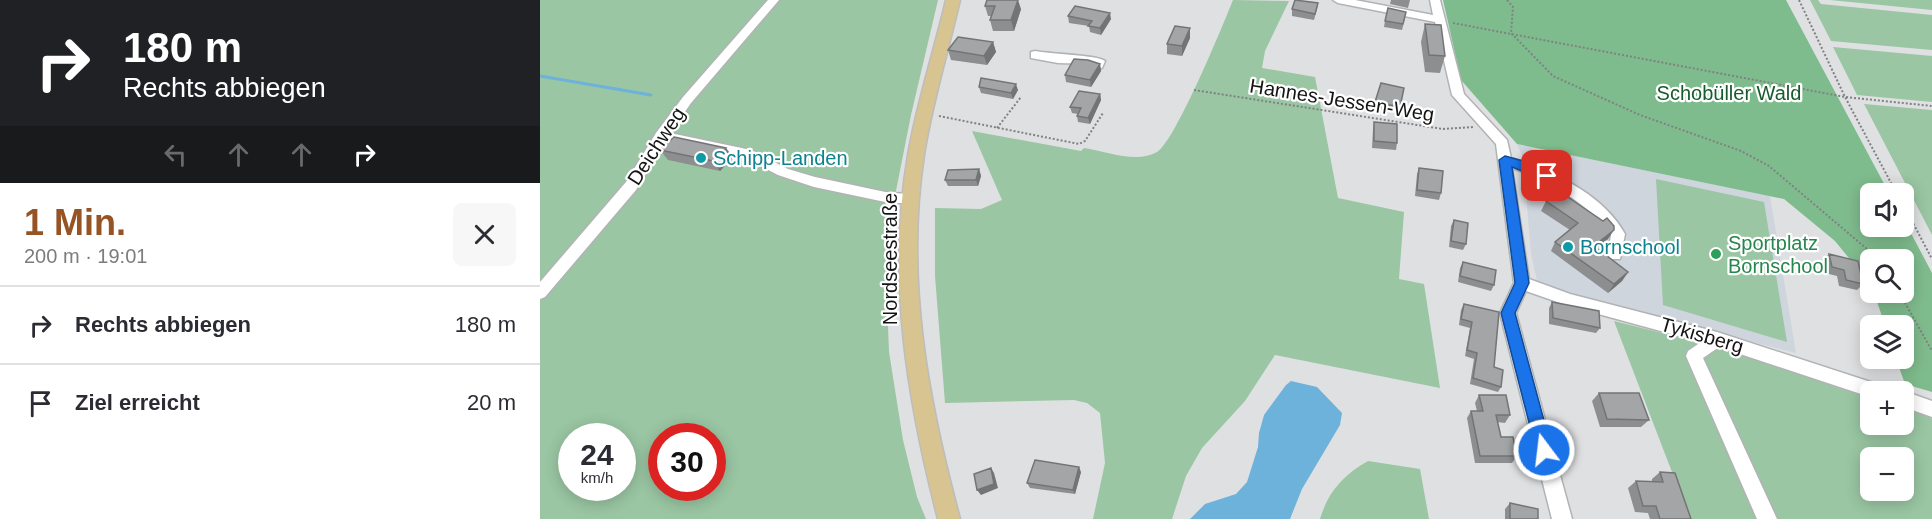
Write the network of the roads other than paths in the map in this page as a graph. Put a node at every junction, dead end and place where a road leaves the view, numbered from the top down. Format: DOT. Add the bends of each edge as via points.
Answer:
graph roads {
  1 [pos="774,0"];
  2 [pos="953,0"];
  3 [pos="1338,0"];
  4 [pos="1435,0"];
  5 [pos="1441,20"];
  6 [pos="1035,55"];
  7 [pos="1098,65"];
  8 [pos="661,136"];
  9 [pos="1505,160"];
  10 [pos="911,199"];
  11 [pos="1615,255"];
  12 [pos="1522,283"];
  13 [pos="540,293"];
  14 [pos="1717,339"];
  15 [pos="1860,385"];
  16 [pos="1914,403"];
  17 [pos="1932,409"];
  18 [pos="949,519"];
  19 [pos="1562,519"];
  20 [pos="1767,519"];
  1 -- 8 [label="street, Deichweg" via="687,99"];
  2 -- 10 [label="main road, Nordseestraße" via="924,114"];
  3 -- 5 [label="street"];
  4 -- 5 [label="street"];
  5 -- 9 [label="street" via="1458,95 1502,143"];
  6 -- 7 [label="street" via="1099,61"];
  8 -- 10 [label="street" via="746,153 814,182"];
  8 -- 13 [label="street, Deichweg" via="631,186"];
  9 -- 11 [label="street" via="1547,176 1598,213 1618,234"];
  9 -- 12 [label="street"];
  10 -- 18 [label="main road, Nordseestraße" via="912,345 926,432"];
  12 -- 14 [label="street, Tykisberg" via="1569,300"];
  12 -- 19 [label="street" via="1508,313"];
  14 -- 15 [label="street, Tykisberg"];
  14 -- 20 [label="street" via="1694,356"];
  16 -- 17 [label="street"];
}
